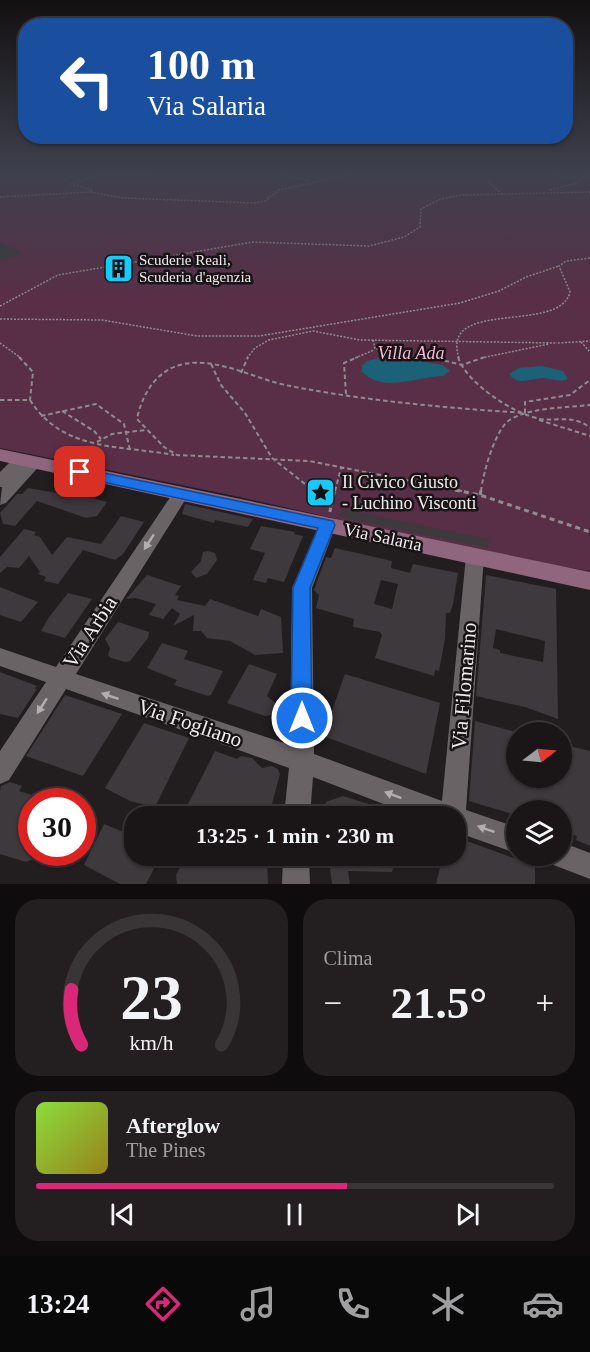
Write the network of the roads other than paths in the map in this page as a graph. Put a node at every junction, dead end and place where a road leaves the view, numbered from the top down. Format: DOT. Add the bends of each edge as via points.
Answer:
graph roads {
  1 [pos="0,455"];
  2 [pos="27,461"];
  3 [pos="0,482"];
  4 [pos="181,494"];
  5 [pos="0,499"];
  6 [pos="329,515"];
  7 [pos="476,556"];
  8 [pos="590,581"];
  9 [pos="0,657"];
  10 [pos="60,678"];
  11 [pos="302,761"];
  12 [pos="0,772"];
  13 [pos="298,806"];
  14 [pos="421,806"];
  15 [pos="455,806"];
  16 [pos="466,822"];
  17 [pos="506,836"];
  18 [pos="572,859"];
  19 [pos="296,866"];
  20 [pos="590,866"];
  21 [pos="297,884"];
  1 -- 2 [label="main road, Via Salaria"];
  2 -- 3 [label="street"];
  2 -- 4 [label="main road, Via Salaria"];
  2 -- 5 [label="street"];
  4 -- 6 [label="main road, Via Salaria"];
  4 -- 10 [label="street, Via Arbia, one-way"];
  6 -- 7 [label="main road, Via Salaria"];
  6 -- 11 [label="street" via="302,588"];
  7 -- 8 [label="main road, Via Salaria"];
  7 -- 15 [label="street, Via Filomarino"];
  9 -- 10 [label="street, Via Fogliano"];
  11 -- 10 [label="street, Via Fogliano, one-way"];
  10 -- 12 [label="street, Via Arbia, one-way"];
  11 -- 13 [label="street"];
  14 -- 11 [label="street, Via Fogliano, one-way"];
  17 -- 16 [label="street, one-way"];
  18 -- 20 [label="street"];
  19 -- 21 [label="street"];
}
